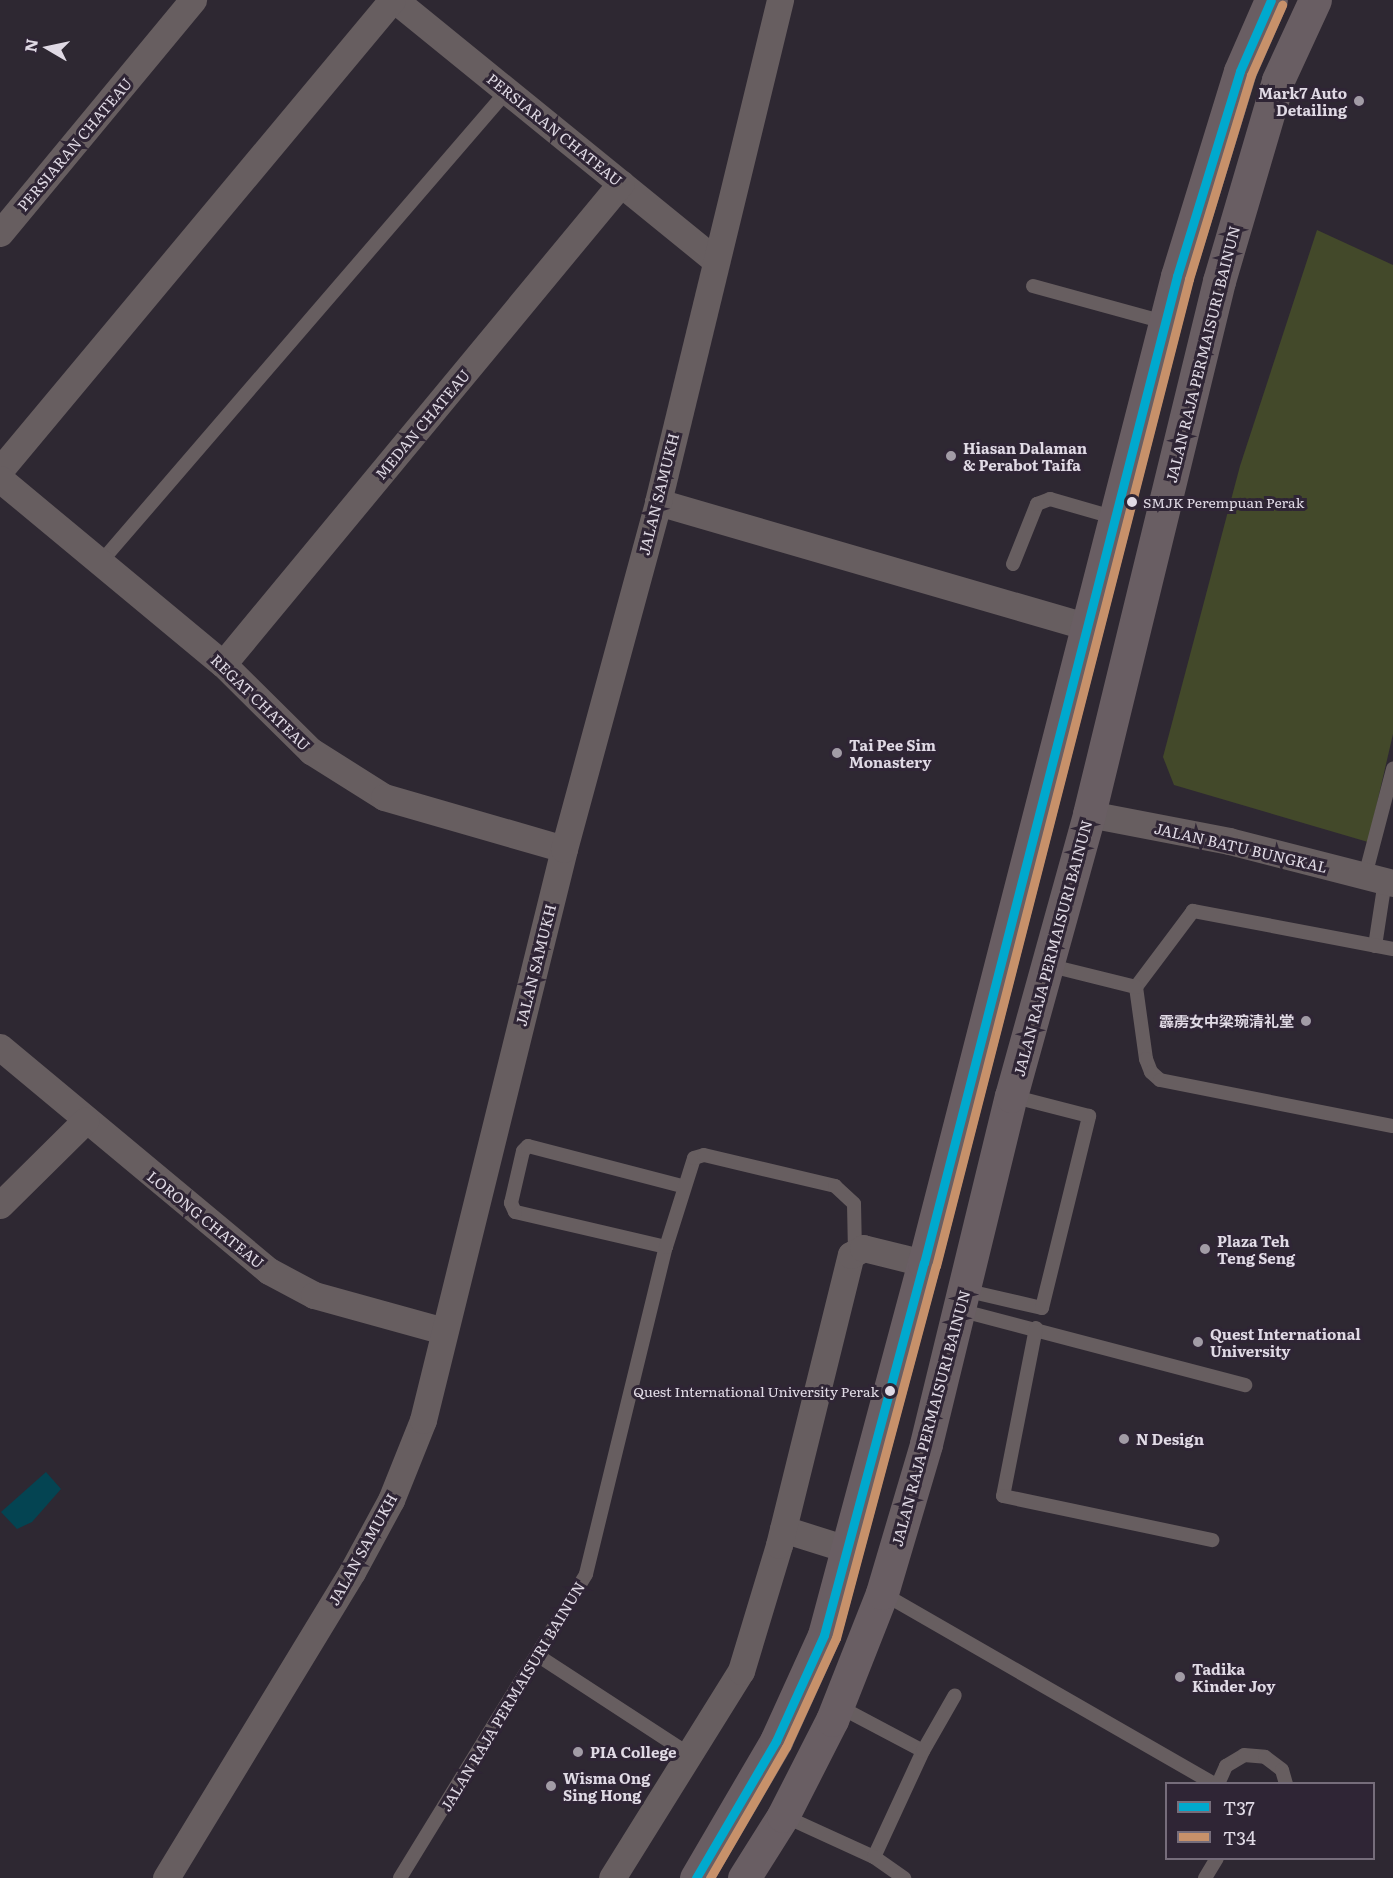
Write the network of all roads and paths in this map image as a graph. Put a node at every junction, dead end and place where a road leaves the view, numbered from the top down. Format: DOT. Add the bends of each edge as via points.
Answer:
graph roads {
  1 [pos="193,0"];
  2 [pos="393,0"];
  3 [pos="780,0"];
  4 [pos="1271,0"];
  5 [pos="1315,0"];
  6 [pos="507,91"];
  7 [pos="621,183"];
  8 [pos="0,233"];
  9 [pos="714,259"];
  10 [pos="1033,286"];
  11 [pos="1165,322"];
  12 [pos="0,470"];
  13 [pos="0,479"];
  14 [pos="658,502"];
  15 [pos="1116,519"];
  16 [pos="100,563"];
  17 [pos="1013,564"];
  18 [pos="1089,627"];
  19 [pos="223,664"];
  20 [pos="1393,769"];
  21 [pos="1388,808"];
  22 [pos="1089,814"];
  23 [pos="564,849"];
  24 [pos="1381,880"];
  25 [pos="1003,946"];
  26 [pos="1375,946"];
  27 [pos="1393,949"];
  28 [pos="1047,965"];
  29 [pos="1136,987"];
  30 [pos="0,1047"];
  31 [pos="1011,1096"];
  32 [pos="85,1121"];
  33 [pos="1393,1126"];
  34 [pos="682,1186"];
  35 [pos="0,1205"];
  36 [pos="666,1246"];
  37 [pos="855,1250"];
  38 [pos="924,1263"];
  39 [pos="962,1300"];
  40 [pos="1036,1328"];
  41 [pos="444,1331"];
  42 [pos="1245,1385"];
  43 [pos="783,1529"];
  44 [pos="1212,1540"];
  45 [pos="847,1549"];
  46 [pos="882,1593"];
  47 [pos="537,1655"];
  48 [pos="955,1695"];
  49 [pos="838,1706"];
  50 [pos="923,1751"];
  51 [pos="689,1754"];
  52 [pos="1213,1782"];
  53 [pos="1217,1782"];
  54 [pos="1285,1782"];
  55 [pos="783,1816"];
  56 [pos="874,1857"];
  57 [pos="1216,1860"];
  58 [pos="166,1878"];
  59 [pos="400,1878"];
  60 [pos="612,1878"];
  61 [pos="696,1878"];
  62 [pos="744,1878"];
  63 [pos="904,1878"];
  64 [pos="1205,1878"];
  1 -- 8 [label="street, PERSIARAN CHATEAU"];
  2 -- 6 [label="street, PERSIARAN CHATEAU"];
  2 -- 12 [label="street"];
  3 -- 9 [label="street, JALAN SAMUKH"];
  4 -- 11 [label="main road" via="1240,71"];
  5 -- 22 [label="main road, JALAN RAJA PERMAISURI BAINUN" via="1278,80 1219,281"];
  6 -- 7 [label="street, PERSIARAN CHATEAU"];
  6 -- 16 [label="lane"];
  7 -- 9 [label="street, PERSIARAN CHATEAU"];
  7 -- 19 [label="street, MEDAN CHATEAU"];
  9 -- 14 [label="street, JALAN SAMUKH"];
  10 -- 11 [label="lane"];
  11 -- 15 [label="main road"];
  13 -- 16 [label="street, REGAT CHATEAU"];
  14 -- 18 [label="street"];
  14 -- 23 [label="street, JALAN SAMUKH"];
  15 -- 17 [label="lane" via="1050,499 1037,504"];
  15 -- 18 [label="main road"];
  16 -- 19 [label="street, REGAT CHATEAU"];
  18 -- 25 [label="main road"];
  19 -- 23 [label="street, REGAT CHATEAU" via="311,751 384,797"];
  20 -- 21 [label="lane"];
  21 -- 24 [label="lane"];
  22 -- 24 [label="street, JALAN BATU BUNGKAL" via="1229,841"];
  22 -- 25 [label="main road" via="1067,821 1050,833 1041,849 1019,928"];
  22 -- 28 [label="main road, JALAN RAJA PERMAISURI BAINUN"];
  23 -- 41 [label="street, JALAN SAMUKH"];
  24 -- 26 [label="lane"];
  25 -- 38 [label="main road"];
  26 -- 27 [label="lane"];
  26 -- 29 [label="lane" via="1193,911"];
  28 -- 29 [label="lane"];
  28 -- 31 [label="main road, JALAN RAJA PERMAISURI BAINUN"];
  29 -- 33 [label="lane" via="1146,1059 1151,1072 1160,1080"];
  30 -- 32 [label="street, LORONG CHATEAU"];
  31 -- 39 [label="main road, JALAN RAJA PERMAISURI BAINUN"];
  31 -- 39 [label="lane" via="1089,1116 1042,1308"];
  32 -- 35 [label="street"];
  32 -- 41 [label="street, LORONG CHATEAU" via="269,1271 314,1295"];
  34 -- 36 [label="lane, JALAN RAJA PERMAISURI BAINUN"];
  34 -- 36 [label="lane" via="528,1146 523,1151 511,1203 514,1212"];
  34 -- 37 [label="lane, JALAN RAJA PERMAISURI BAINUN" via="694,1158 704,1155 836,1186 854,1204"];
  36 -- 47 [label="lane, JALAN RAJA PERMAISURI BAINUN" via="586,1574"];
  37 -- 38 [label="street" via="863,1248"];
  37 -- 43 [label="street, JALAN RAJA PERMAISURI BAINUN"];
  38 -- 45 [label="main road"];
  39 -- 40 [label="lane"];
  39 -- 46 [label="main road, JALAN RAJA PERMAISURI BAINUN"];
  40 -- 42 [label="lane"];
  40 -- 44 [label="lane" via="1003,1496"];
  41 -- 58 [label="street, JALAN SAMUKH" via="423,1420 391,1500"];
  43 -- 45 [label="street"];
  43 -- 51 [label="street, JALAN RAJA PERMAISURI BAINUN" via="741,1671"];
  45 -- 61 [label="main road" via="824,1635 801,1689 744,1799"];
  46 -- 49 [label="main road, JALAN RAJA PERMAISURI BAINUN"];
  46 -- 52 [label="lane"];
  47 -- 51 [label="lane"];
  47 -- 59 [label="lane, JALAN RAJA PERMAISURI BAINUN"];
  48 -- 50 [label="lane"];
  49 -- 50 [label="lane"];
  49 -- 55 [label="main road, JALAN RAJA PERMAISURI BAINUN"];
  50 -- 56 [label="lane"];
  51 -- 60 [label="street, JALAN RAJA PERMAISURI BAINUN"];
  53 -- 54 [label="lane" via="1226,1766 1244,1755 1265,1756 1282,1770"];
  55 -- 56 [label="lane"];
  55 -- 62 [label="main road, JALAN RAJA PERMAISURI BAINUN"];
  56 -- 63 [label="lane"];
  57 -- 64 [label="lane"];
}
